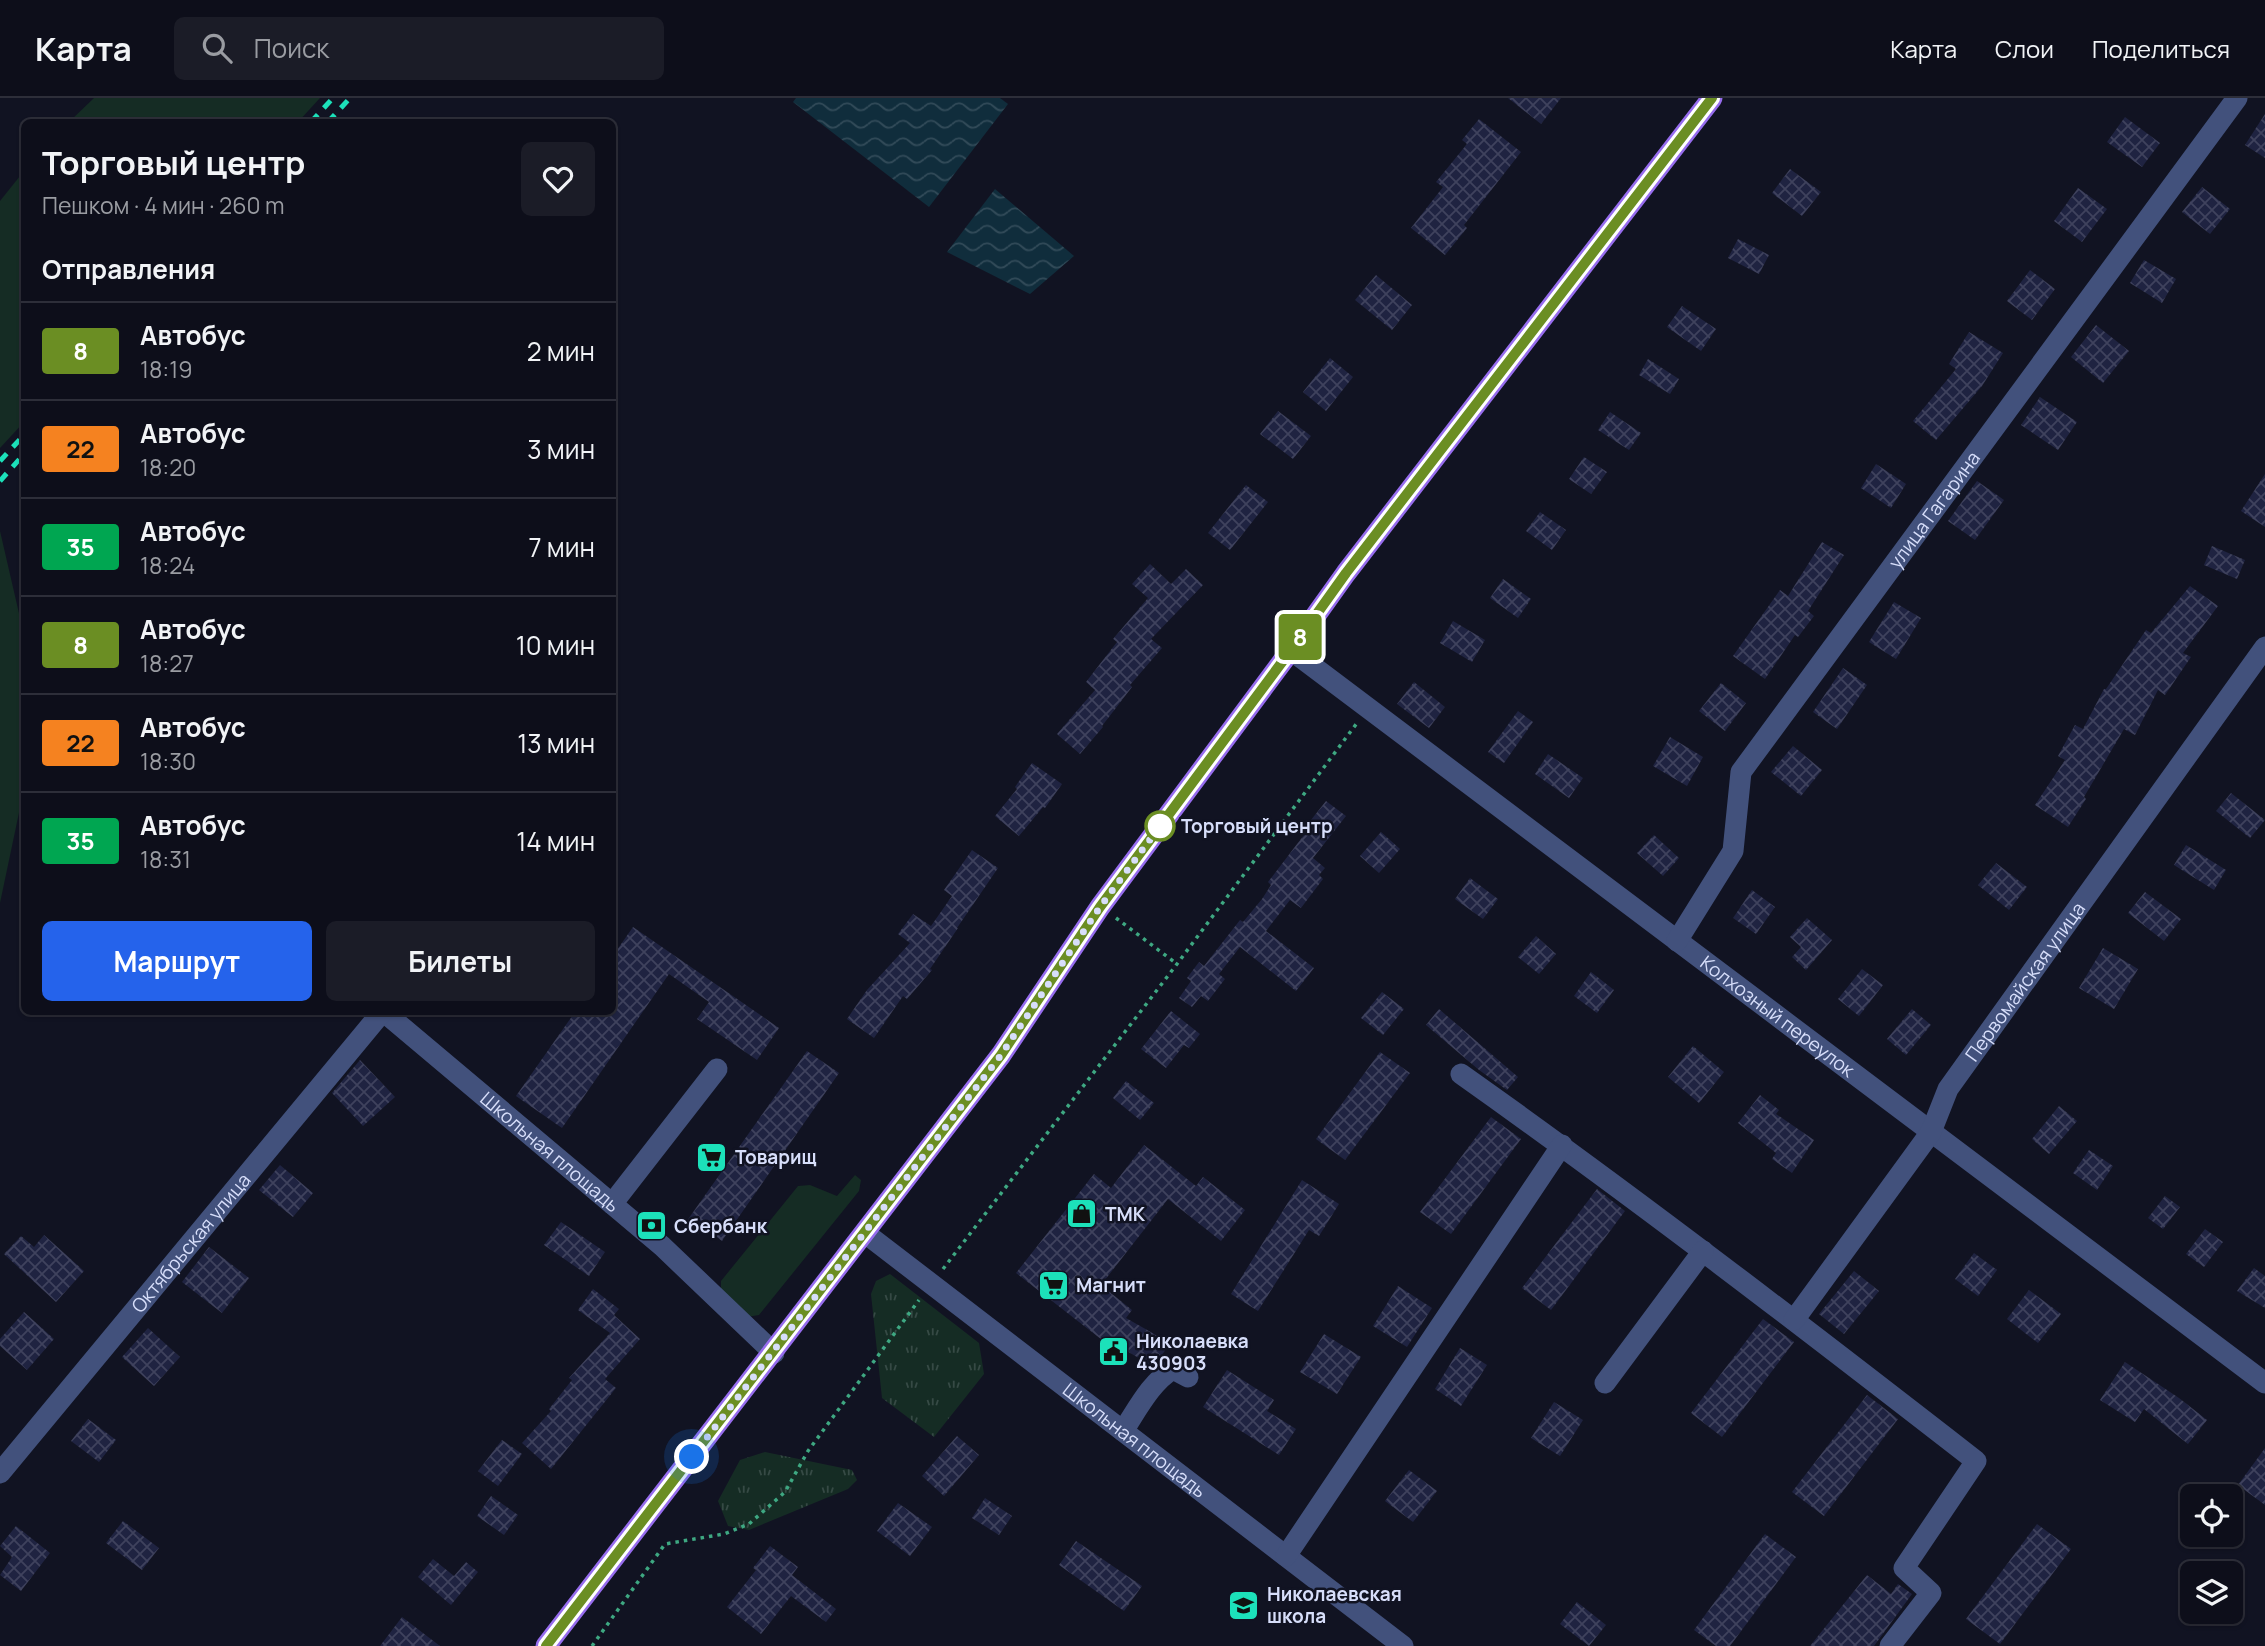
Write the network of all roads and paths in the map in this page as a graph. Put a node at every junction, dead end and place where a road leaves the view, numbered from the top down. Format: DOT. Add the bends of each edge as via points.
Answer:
graph roads {
  1 [pos="1712,98"];
  2 [pos="2237,98"];
  3 [pos="2265,647"];
  4 [pos="1291,650"];
  5 [pos="1367,708"];
  6 [pos="1100,907"];
  7 [pos="1677,941"];
  8 [pos="1177,964"];
  9 [pos="381,1015"];
  10 [pos="387,1015"];
  11 [pos="718,1069"];
  12 [pos="1461,1074"];
  13 [pos="1931,1132"];
  14 [pos="1562,1145"];
  15 [pos="612,1204"];
  16 [pos="864,1233"];
  17 [pos="1703,1251"];
  18 [pos="932,1284"];
  19 [pos="1794,1320"];
  20 [pos="774,1353"];
  21 [pos="1188,1377"];
  22 [pos="1605,1383"];
  23 [pos="2265,1383"];
  24 [pos="1123,1431"];
  25 [pos="0,1473"];
  26 [pos="1286,1556"];
  27 [pos="547,1646"];
  28 [pos="592,1646"];
  29 [pos="1403,1646"];
  30 [pos="1889,1646"];
  1 -- 4 [label="main road"];
  2 -- 7 [label="street, улица Гагарина" via="1741,772 1733,851"];
  3 -- 13 [label="street, Первомайская улица" via="1948,1088"];
  4 -- 5 [label="street, Колхозный переулок"];
  4 -- 6 [label="main road"];
  5 -- 7 [label="street, Колхозный переулок"];
  5 -- 8 [label="path"];
  6 -- 8 [label="path"];
  6 -- 16 [label="main road" via="1001,1055"];
  7 -- 13 [label="street, Колхозный переулок"];
  8 -- 18 [label="path"];
  9 -- 25 [label="street, Октябрьская улица"];
  10 -- 15 [label="street, Школьная площадь"];
  11 -- 15 [label="street"];
  12 -- 14 [label="street"];
  13 -- 19 [label="street, Первомайская улица"];
  13 -- 23 [label="street, Колхозный переулок"];
  14 -- 17 [label="street"];
  14 -- 26 [label="street"];
  15 -- 20 [label="street, Школьная площадь"];
  16 -- 18 [label="street, Школьная площадь"];
  16 -- 20 [label="main road"];
  17 -- 19 [label="street"];
  17 -- 22 [label="street"];
  18 -- 24 [label="street, Школьная площадь"];
  18 -- 28 [label="path" via="808,1451 785,1492 749,1524 724,1534 665,1544"];
  19 -- 30 [label="street" via="1976,1461 1903,1568 1931,1593"];
  20 -- 27 [label="main road"];
  21 -- 24 [label="street" via="1173,1369 1165,1374"];
  24 -- 26 [label="street, Школьная площадь"];
  26 -- 29 [label="street, Школьная площадь"];
}
